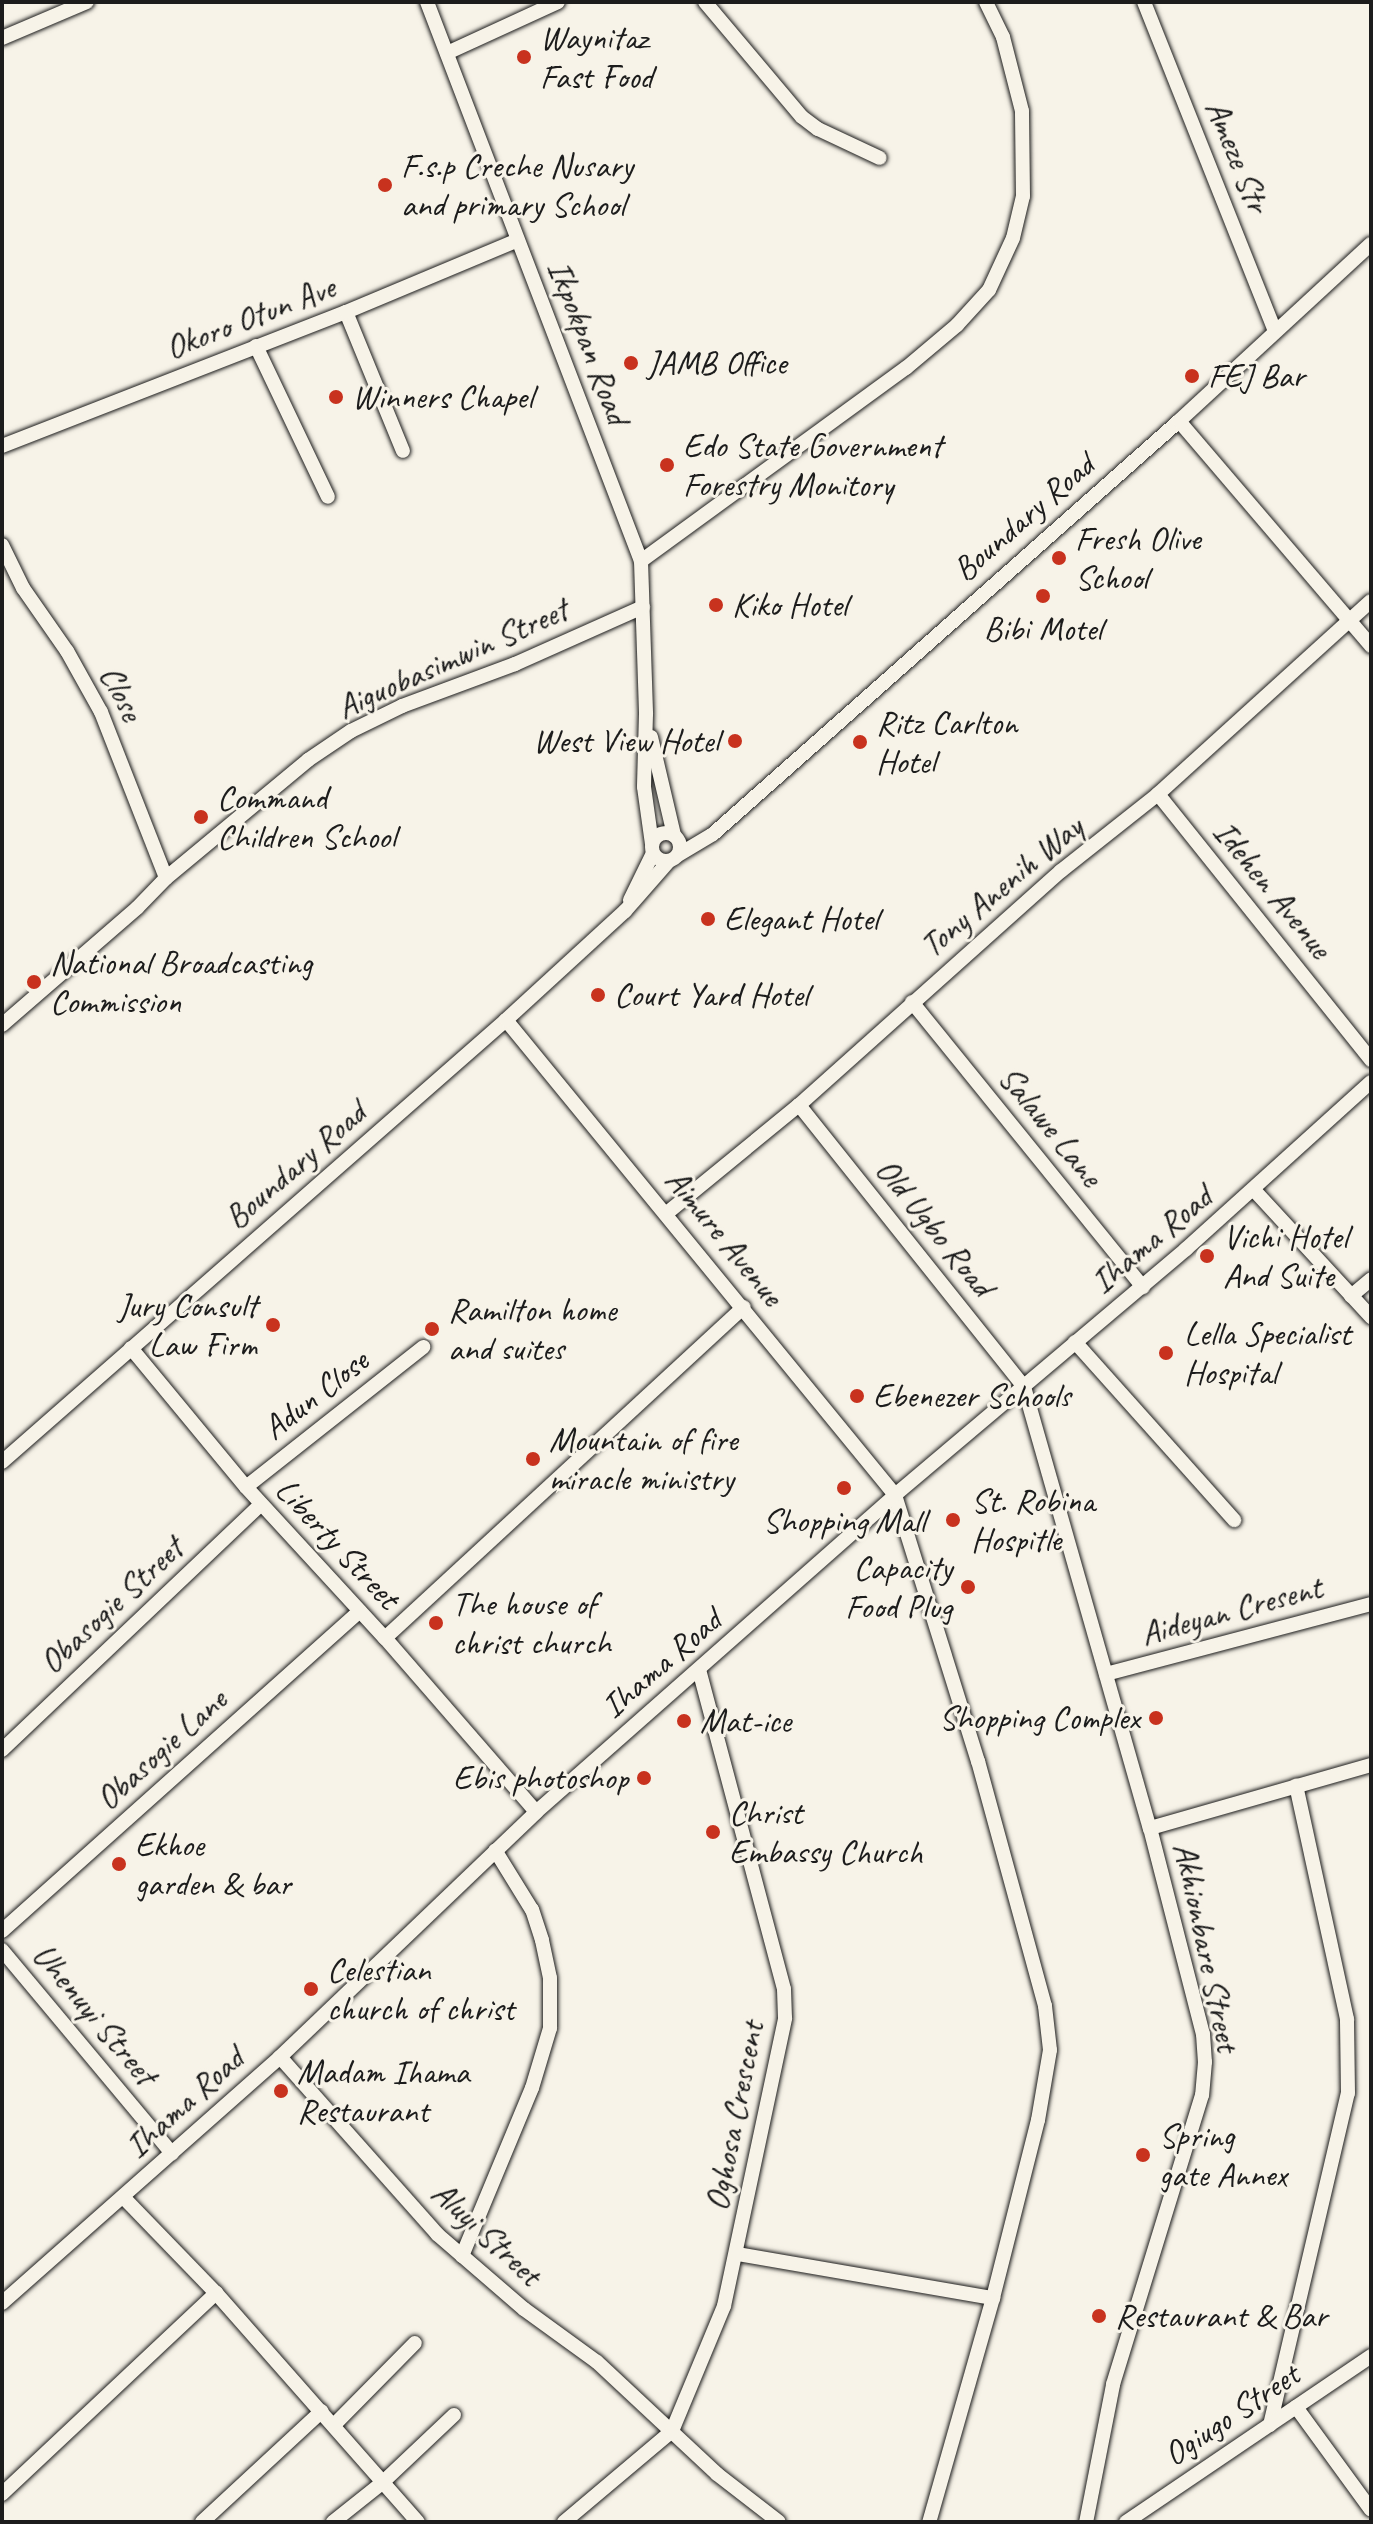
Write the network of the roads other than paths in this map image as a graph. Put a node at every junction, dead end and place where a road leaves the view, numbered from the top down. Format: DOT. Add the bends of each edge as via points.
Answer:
graph roads {
  1 [pos="87,2"];
  2 [pos="427,2"];
  3 [pos="558,2"];
  4 [pos="705,2"];
  5 [pos="986,2"];
  6 [pos="1144,2"];
  7 [pos="2,38"];
  8 [pos="447,53"];
  9 [pos="880,158"];
  10 [pos="518,240"];
  11 [pos="1371,244"];
  12 [pos="346,312"];
  13 [pos="1275,331"];
  14 [pos="256,346"];
  15 [pos="1179,421"];
  16 [pos="2,446"];
  17 [pos="403,451"];
  18 [pos="328,497"];
  19 [pos="2,545"];
  20 [pos="641,561"];
  21 [pos="1371,601"];
  22 [pos="643,607"];
  23 [pos="1350,620"];
  24 [pos="1371,646"];
  25 [pos="646,714"];
  26 [pos="1158,794"];
  27 [pos="674,848"];
  28 [pos="652,849"];
  29 [pos="166,878"];
  30 [pos="625,911"];
  31 [pos="912,1002"];
  32 [pos="506,1020"];
  33 [pos="2,1025"];
  34 [pos="1371,1060"];
  35 [pos="1371,1082"];
  36 [pos="799,1105"];
  37 [pos="1254,1190"];
  38 [pos="667,1213"];
  39 [pos="1371,1279"];
  40 [pos="1143,1287"];
  41 [pos="1351,1296"];
  42 [pos="744,1307"];
  43 [pos="1371,1317"];
  44 [pos="1075,1342"];
  45 [pos="423,1347"];
  46 [pos="131,1348"];
  47 [pos="1024,1387"];
  48 [pos="2,1462"];
  49 [pos="246,1487"];
  50 [pos="895,1495"];
  51 [pos="261,1504"];
  52 [pos="1234,1520"];
  53 [pos="1371,1604"];
  54 [pos="360,1611"];
  55 [pos="385,1638"];
  56 [pos="699,1670"];
  57 [pos="1106,1674"];
  58 [pos="2,1750"];
  59 [pos="1371,1765"];
  60 [pos="1296,1786"];
  61 [pos="536,1812"];
  62 [pos="1150,1828"];
  63 [pos="495,1850"];
  64 [pos="2,1931"];
  65 [pos="2,1950"];
  66 [pos="280,2057"];
  67 [pos="172,2153"];
  68 [pos="123,2197"];
  69 [pos="738,2254"];
  70 [pos="462,2256"];
  71 [pos="216,2293"];
  72 [pos="993,2298"];
  73 [pos="2,2303"];
  74 [pos="415,2343"];
  75 [pos="1371,2356"];
  76 [pos="1296,2407"];
  77 [pos="322,2411"];
  78 [pos="454,2415"];
  79 [pos="334,2425"];
  80 [pos="1270,2425"];
  81 [pos="672,2431"];
  82 [pos="382,2483"];
  83 [pos="2,2494"];
  84 [pos="1371,2510"];
  85 [pos="202,2522"];
  86 [pos="333,2522"];
  87 [pos="418,2522"];
  88 [pos="564,2522"];
  89 [pos="779,2522"];
  90 [pos="929,2522"];
  91 [pos="1086,2522"];
  92 [pos="1126,2522"];
  1 -- 7 [label="street"];
  2 -- 8 [label="street, Ikpokpan Road"];
  3 -- 8 [label="street"];
  4 -- 9 [label="street" via="802,117"];
  5 -- 20 [label="street" via="1003,37 1022,111 1023,196 1013,238 989,290 906,368"];
  6 -- 13 [label="street, Ameze Str"];
  8 -- 10 [label="street, Ikpokpan Road"];
  10 -- 12 [label="street, Okoro Otun Ave"];
  10 -- 20 [label="street, Ikpokpan Road"];
  11 -- 13 [label="street, Boundary Road"];
  12 -- 14 [label="street, Okoro Otun Ave"];
  12 -- 17 [label="street"];
  13 -- 15 [label="street, Boundary Road"];
  14 -- 16 [label="street, Okoro Otun Ave"];
  14 -- 18 [label="street"];
  15 -- 23 [label="street"];
  15 -- 27 [label="street, Boundary Road" via="713,834"];
  19 -- 29 [label="street, Close" via="101,712"];
  20 -- 22 [label="street, Ikpokpan Road"];
  21 -- 23 [label="street, Tony Anenih Way"];
  22 -- 25 [label="street, Ikpokpan Road"];
  22 -- 29 [label="street, Aiguobasimwin Street" via="351,731 308,760"];
  23 -- 24 [label="street"];
  23 -- 26 [label="street, Tony Anenih Way"];
  25 -- 27 [label="street, Ikpokpan Road"];
  25 -- 28 [label="street, Ikpokpan Road" via="644,787"];
  26 -- 31 [label="street, Tony Anenih Way"];
  26 -- 34 [label="street, Idehen Avenue"];
  27 -- 28 [label="street"];
  27 -- 28 [label="street" via="663,833"];
  27 -- 30 [label="street, Boundary Road"];
  28 -- 30 [label="street, Boundary Road"];
  29 -- 33 [label="street, Aiguobasimwin Street"];
  30 -- 32 [label="street, Boundary Road"];
  31 -- 36 [label="street, Tony Anenih Way"];
  31 -- 40 [label="street, Salawe Lane"];
  32 -- 38 [label="street, Aimure Avenue"];
  32 -- 46 [label="street, Boundary Road"];
  35 -- 37 [label="street, Ihama Road"];
  36 -- 38 [label="street, Tony Anenih Way"];
  36 -- 47 [label="street, Old Ugbo Road"];
  37 -- 40 [label="street, Ihama Road"];
  37 -- 41 [label="street"];
  38 -- 42 [label="street, Aimure Avenue"];
  39 -- 41 [label="street"];
  40 -- 44 [label="street, Ihama Road"];
  41 -- 43 [label="street"];
  42 -- 50 [label="street, Aimure Avenue"];
  42 -- 55 [label="street"];
  44 -- 47 [label="street, Ihama Road"];
  44 -- 52 [label="street"];
  45 -- 49 [label="street, Adun Close"];
  46 -- 48 [label="street, Boundary Road"];
  46 -- 49 [label="street, Liberty Street"];
  47 -- 50 [label="street, Ihama Road"];
  47 -- 57 [label="street, Akhionbare Street"];
  49 -- 51 [label="street, Liberty Street"];
  50 -- 56 [label="street, Ihama Road"];
  50 -- 72 [label="street" via="978,1761 1049,2029 1038,2120"];
  51 -- 54 [label="street, Liberty Street"];
  51 -- 58 [label="street, Obasogie Street"];
  53 -- 57 [label="street, Aideyan Cresent"];
  54 -- 55 [label="street, Liberty Street"];
  54 -- 64 [label="street, Obasogie Lane"];
  55 -- 61 [label="street, Liberty Street"];
  56 -- 61 [label="street, Ihama Road"];
  56 -- 69 [label="street, Oghosa Crescent" via="786,2006"];
  57 -- 62 [label="street, Akhionbare Street"];
  59 -- 60 [label="street"];
  60 -- 62 [label="street"];
  60 -- 80 [label="street" via="1347,2019 1348,2093"];
  61 -- 63 [label="street, Ihama Road"];
  62 -- 91 [label="street, Akhionbare Street" via="1203,2034 1202,2095 1113,2385"];
  63 -- 66 [label="street, Ihama Road"];
  63 -- 70 [label="street" via="532,1910 542,1940 550,1978 550,2028 532,2088"];
  65 -- 67 [label="street, Uhenuyi Street"];
  66 -- 67 [label="street, Ihama Road"];
  66 -- 70 [label="street, Aluyi Street"];
  67 -- 68 [label="street, Ihama Road"];
  68 -- 71 [label="street"];
  68 -- 73 [label="street, Ihama Road"];
  69 -- 72 [label="street"];
  69 -- 81 [label="street, Oghosa Crescent" via="724,2306"];
  70 -- 81 [label="street, Aluyi Street" via="597,2362"];
  71 -- 77 [label="street"];
  71 -- 83 [label="street"];
  72 -- 90 [label="street"];
  74 -- 79 [label="street"];
  75 -- 76 [label="street, Ogiugo Street"];
  76 -- 80 [label="street, Ogiugo Street"];
  76 -- 84 [label="street"];
  77 -- 79 [label="street"];
  77 -- 85 [label="street"];
  78 -- 82 [label="street"];
  79 -- 82 [label="street"];
  80 -- 92 [label="street, Ogiugo Street"];
  81 -- 88 [label="street, Oghosa Crescent"];
  81 -- 89 [label="street, Aluyi Street"];
  82 -- 86 [label="street"];
  82 -- 87 [label="street"];
}
